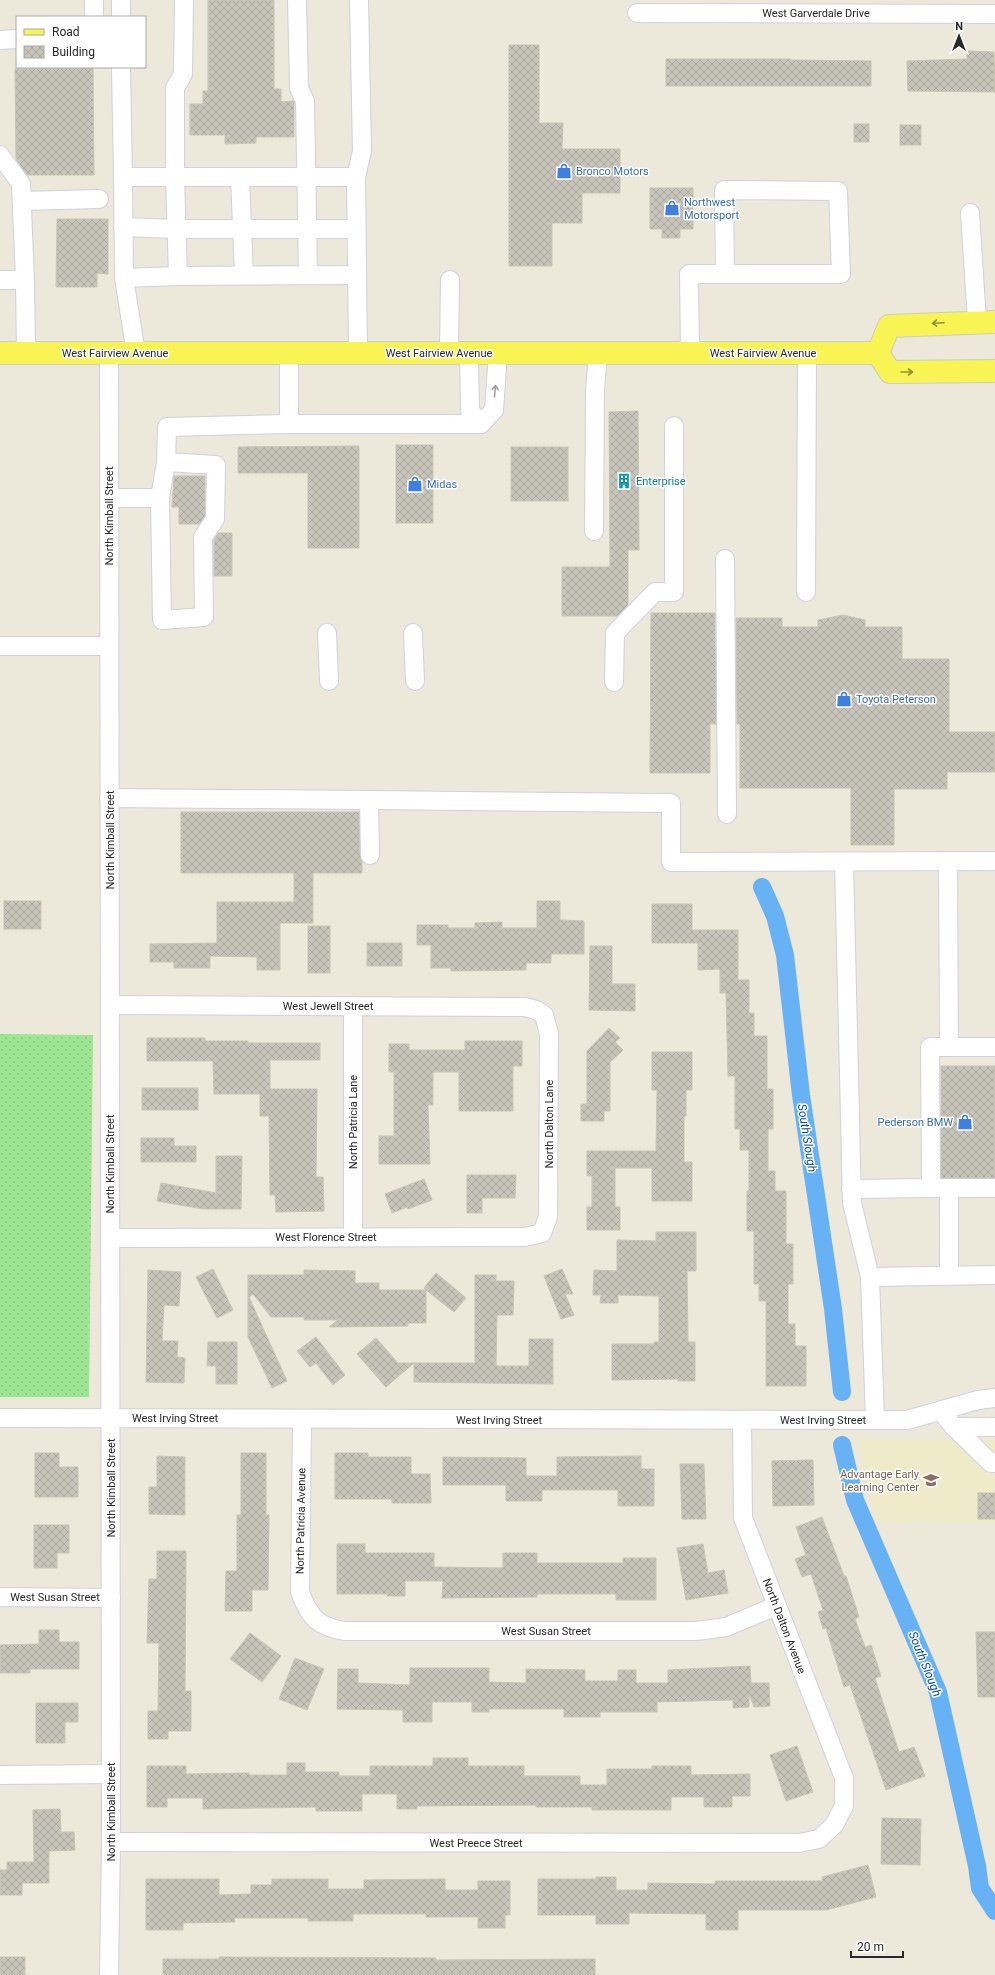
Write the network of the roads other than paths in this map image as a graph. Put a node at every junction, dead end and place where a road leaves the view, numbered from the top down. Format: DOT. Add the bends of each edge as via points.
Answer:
graph roads {
  1 [pos="94,0"];
  2 [pos="121,0"];
  3 [pos="184,0"];
  4 [pos="297,0"];
  5 [pos="359,0"];
  6 [pos="637,12"];
  7 [pos="995,14"];
  8 [pos="94,16"];
  9 [pos="121,16"];
  10 [pos="16,39"];
  11 [pos="0,40"];
  12 [pos="121,68"];
  13 [pos="0,155"];
  14 [pos="356,176"];
  15 [pos="123,177"];
  16 [pos="175,177"];
  17 [pos="240,177"];
  18 [pos="306,177"];
  19 [pos="98,199"];
  20 [pos="22,201"];
  21 [pos="970,213"];
  22 [pos="123,227"];
  23 [pos="177,229"];
  24 [pos="242,229"];
  25 [pos="307,229"];
  26 [pos="356,229"];
  27 [pos="725,274"];
  28 [pos="244,275"];
  29 [pos="308,275"];
  30 [pos="357,275"];
  31 [pos="178,276"];
  32 [pos="124,278"];
  33 [pos="0,280"];
  34 [pos="25,280"];
  35 [pos="450,280"];
  36 [pos="986,321"];
  37 [pos="807,352"];
  38 [pos="0,353"];
  39 [pos="26,353"];
  40 [pos="109,353"];
  41 [pos="136,353"];
  42 [pos="288,353"];
  43 [pos="358,353"];
  44 [pos="459,353"];
  45 [pos="498,353"];
  46 [pos="598,353"];
  47 [pos="690,353"];
  48 [pos="878,353"];
  49 [pos="995,371"];
  50 [pos="289,424"];
  51 [pos="481,424"];
  52 [pos="674,426"];
  53 [pos="166,462"];
  54 [pos="109,498"];
  55 [pos="160,498"];
  56 [pos="594,531"];
  57 [pos="725,559"];
  58 [pos="806,592"];
  59 [pos="327,633"];
  60 [pos="413,633"];
  61 [pos="0,646"];
  62 [pos="109,646"];
  63 [pos="329,681"];
  64 [pos="415,681"];
  65 [pos="614,682"];
  66 [pos="110,798"];
  67 [pos="369,800"];
  68 [pos="727,814"];
  69 [pos="370,855"];
  70 [pos="948,861"];
  71 [pos="995,861"];
  72 [pos="844,862"];
  73 [pos="110,1005"];
  74 [pos="353,1006"];
  75 [pos="544,1015"];
  76 [pos="949,1047"];
  77 [pos="995,1047"];
  78 [pos="852,1188"];
  79 [pos="930,1188"];
  80 [pos="949,1188"];
  81 [pos="995,1188"];
  82 [pos="542,1233"];
  83 [pos="353,1237"];
  84 [pos="110,1238"];
  85 [pos="995,1275"];
  86 [pos="949,1276"];
  87 [pos="870,1277"];
  88 [pos="995,1398"];
  89 [pos="941,1411"];
  90 [pos="0,1418"];
  91 [pos="110,1418"];
  92 [pos="302,1419"];
  93 [pos="742,1420"];
  94 [pos="875,1420"];
  95 [pos="954,1427"];
  96 [pos="995,1427"];
  97 [pos="995,1463"];
  98 [pos="0,1597"];
  99 [pos="111,1598"];
  100 [pos="776,1606"];
  101 [pos="314,1620"];
  102 [pos="111,1774"];
  103 [pos="0,1775"];
  104 [pos="834,1825"];
  105 [pos="111,1842"];
  106 [pos="109,1975"];
  1 -- 8 [label="street"];
  2 -- 9 [label="street"];
  3 -- 16 [label="street" via="183,74 175,88"];
  4 -- 18 [label="street" via="299,88 305,101"];
  5 -- 14 [label="street" via="362,151"];
  6 -- 7 [label="street, West Garverdale Drive"];
  10 -- 11 [label="street"];
  12 -- 15 [label="street"];
  13 -- 20 [label="street" via="21,184"];
  14 -- 18 [label="street"];
  14 -- 26 [label="street"];
  15 -- 16 [label="street"];
  15 -- 22 [label="street"];
  16 -- 17 [label="street"];
  16 -- 23 [label="street"];
  17 -- 18 [label="street"];
  17 -- 24 [label="street"];
  18 -- 25 [label="street"];
  19 -- 20 [label="street"];
  20 -- 34 [label="street"];
  21 -- 36 [label="street"];
  22 -- 23 [label="street"];
  22 -- 32 [label="street"];
  23 -- 24 [label="street"];
  23 -- 31 [label="street"];
  24 -- 25 [label="street"];
  24 -- 28 [label="street"];
  25 -- 26 [label="street"];
  25 -- 29 [label="street"];
  26 -- 30 [label="street"];
  27 -- 27 [label="street" via="841,274 838,191 724,190"];
  27 -- 47 [label="street" via="689,274"];
  28 -- 29 [label="street"];
  28 -- 31 [label="street"];
  29 -- 30 [label="street"];
  30 -- 43 [label="street"];
  31 -- 32 [label="street"];
  32 -- 41 [label="street"];
  33 -- 34 [label="street"];
  34 -- 39 [label="street"];
  35 -- 44 [label="street"];
  36 -- 48 [label="main road, one-way" via="889,326"];
  37 -- 47 [label="main road, West Fairview Avenue"];
  37 -- 48 [label="main road, West Fairview Avenue"];
  37 -- 58 [label="street"];
  38 -- 39 [label="main road, West Fairview Avenue"];
  39 -- 40 [label="main road, West Fairview Avenue"];
  40 -- 41 [label="main road, West Fairview Avenue"];
  40 -- 54 [label="street, North Kimball Street"];
  41 -- 42 [label="main road, West Fairview Avenue"];
  42 -- 43 [label="main road, West Fairview Avenue"];
  42 -- 50 [label="street"];
  43 -- 44 [label="main road, West Fairview Avenue"];
  44 -- 45 [label="main road, West Fairview Avenue"];
  44 -- 51 [label="street" via="470,410"];
  45 -- 46 [label="main road, West Fairview Avenue"];
  51 -- 45 [label="street, one-way" via="494,410"];
  46 -- 47 [label="main road, West Fairview Avenue"];
  46 -- 56 [label="street" via="595,390"];
  48 -- 49 [label="main road, one-way" via="890,372"];
  50 -- 51 [label="street"];
  50 -- 53 [label="street" via="167,427"];
  52 -- 65 [label="street" via="674,592 655,592 615,633"];
  53 -- 55 [label="street"];
  53 -- 55 [label="street" via="216,465 215,519 203,537 204,617 162,620"];
  54 -- 55 [label="street"];
  54 -- 62 [label="street, North Kimball Street"];
  57 -- 68 [label="street"];
  59 -- 63 [label="street"];
  60 -- 64 [label="street"];
  61 -- 62 [label="street"];
  62 -- 66 [label="street, North Kimball Street"];
  66 -- 67 [label="street"];
  66 -- 73 [label="street, North Kimball Street"];
  67 -- 69 [label="street"];
  67 -- 72 [label="street" via="671,803 671,862"];
  70 -- 71 [label="street"];
  70 -- 72 [label="street"];
  70 -- 76 [label="street"];
  72 -- 78 [label="street"];
  73 -- 74 [label="street, West Jewell Street"];
  73 -- 84 [label="street, North Kimball Street"];
  74 -- 75 [label="street, West Jewell Street" via="525,1007"];
  74 -- 83 [label="street, North Patricia Lane"];
  75 -- 82 [label="street, North Dalton Lane" via="549,1034 548,1217"];
  76 -- 77 [label="street"];
  76 -- 79 [label="street" via="930,1047"];
  78 -- 79 [label="street"];
  78 -- 87 [label="street" via="852,1203"];
  79 -- 80 [label="street"];
  80 -- 81 [label="street"];
  80 -- 86 [label="street"];
  82 -- 83 [label="street, West Florence Street" via="525,1237"];
  83 -- 84 [label="street, West Florence Street"];
  84 -- 91 [label="street, North Kimball Street"];
  85 -- 86 [label="street"];
  86 -- 87 [label="street"];
  87 -- 94 [label="street"];
  88 -- 89 [label="street, West Irving Street" via="978,1400"];
  89 -- 94 [label="street, West Irving Street" via="907,1420"];
  89 -- 95 [label="street"];
  90 -- 91 [label="street, West Irving Street"];
  91 -- 92 [label="street, West Irving Street"];
  91 -- 99 [label="street, North Kimball Street"];
  92 -- 93 [label="street, West Irving Street"];
  92 -- 101 [label="street, North Patricia Avenue" via="300,1592"];
  93 -- 94 [label="street, West Irving Street"];
  93 -- 100 [label="street, North Dalton Avenue" via="743,1518"];
  95 -- 96 [label="street"];
  95 -- 97 [label="street" via="991,1463"];
  98 -- 99 [label="street, West Susan Street"];
  99 -- 102 [label="street, North Kimball Street"];
  100 -- 101 [label="street, West Susan Street" via="726,1628 696,1631 345,1631 330,1629"];
  100 -- 104 [label="street, North Dalton Avenue" via="844,1778 844,1806"];
  102 -- 103 [label="street"];
  102 -- 105 [label="street, North Kimball Street"];
  104 -- 105 [label="street, West Preece Street" via="819,1839 799,1843"];
  105 -- 106 [label="street, North Kimball Street"];
}
